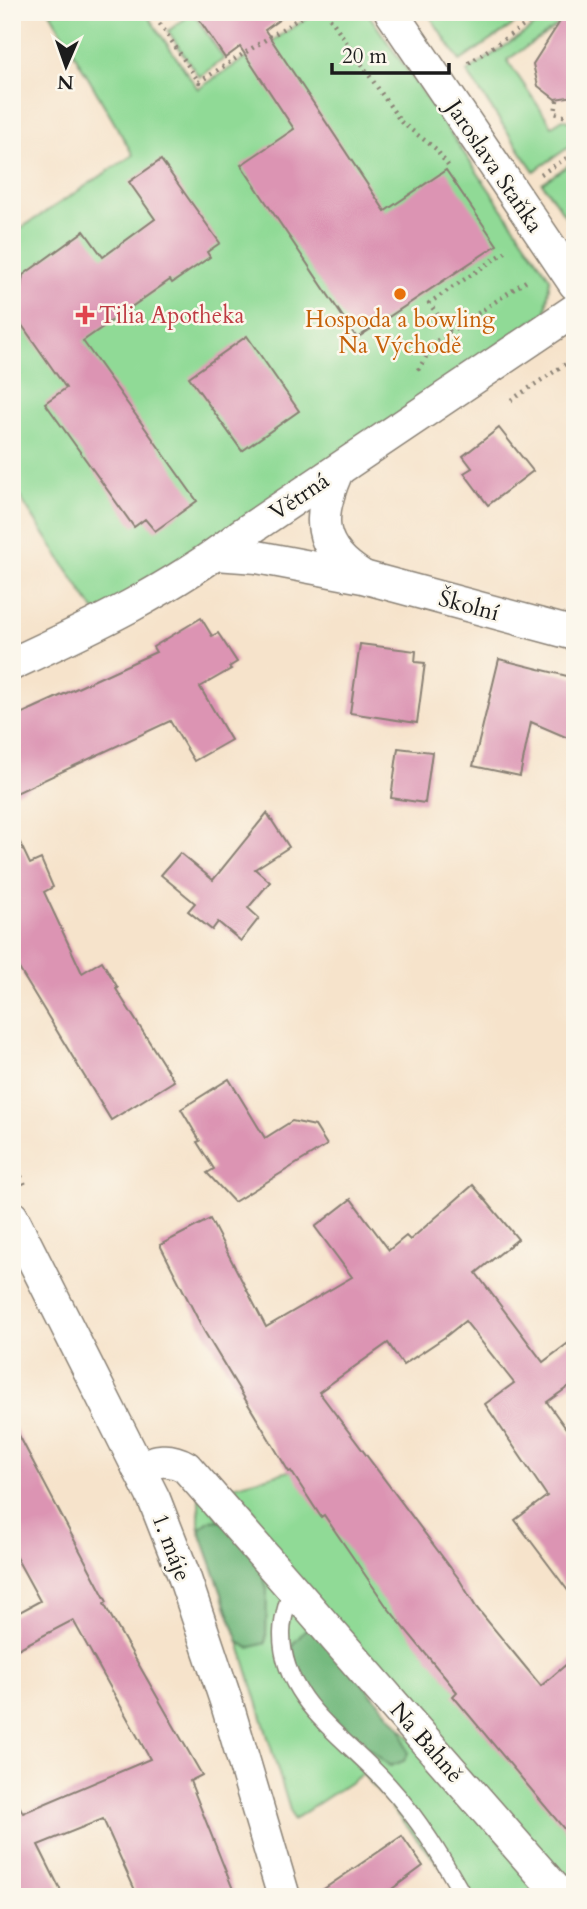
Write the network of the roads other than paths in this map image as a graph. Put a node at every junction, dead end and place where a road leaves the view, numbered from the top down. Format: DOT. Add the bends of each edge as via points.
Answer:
graph roads {
  1 [pos="391,12"];
  2 [pos="575,284"];
  3 [pos="575,310"];
  4 [pos="337,471"];
  5 [pos="216,554"];
  6 [pos="363,577"];
  7 [pos="575,634"];
  8 [pos="12,664"];
  9 [pos="12,1217"];
  10 [pos="138,1468"];
  11 [pos="292,1586"];
  12 [pos="284,1897"];
  13 [pos="464,1897"];
  14 [pos="562,1897"];
  1 -- 2 [label="street, Jaroslava Staňka"];
  3 -- 4 [label="street, Větrná"];
  4 -- 5 [label="street, Větrná"];
  4 -- 6 [label="street, Školní" via="326,500 324,529 336,556"];
  5 -- 6 [label="street, Školní"];
  5 -- 8 [label="street, Větrná" via="108,620"];
  6 -- 7 [label="street, Školní"];
  9 -- 10 [label="street, 1. máje"];
  10 -- 11 [label="street, Na Bahně" via="161,1460 186,1467"];
  10 -- 12 [label="street, 1. máje" via="187,1586"];
  11 -- 13 [label="lane" via="282,1632 294,1683 309,1706 363,1757 415,1817"];
  11 -- 14 [label="street, Na Bahně"];
}
